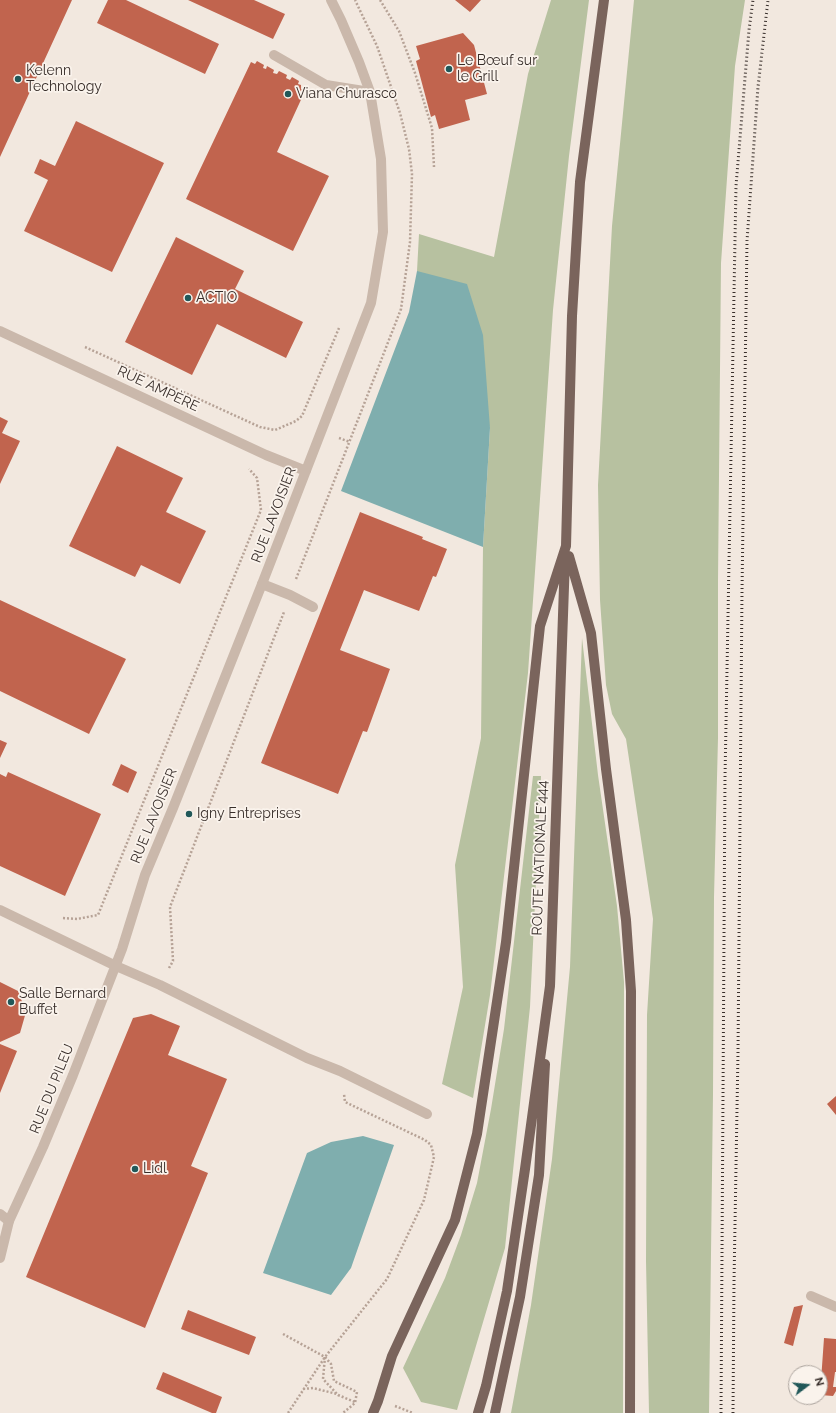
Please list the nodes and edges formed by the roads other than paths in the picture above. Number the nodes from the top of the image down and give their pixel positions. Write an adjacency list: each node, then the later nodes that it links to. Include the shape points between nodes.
1 (331, 0): 4 (street, RUE LAVOISIER)
2 (604, 0): 7 (main road, ROUTE NATIONALE°444, via 580,182 572,316)
3 (274, 55): 4 (street, via 326,85)
4 (370, 92): 6 (street, RUE LAVOISIER, via 381,159 383,232 371,303)
5 (0, 331): 6 (street, RUE AMPÈRE)
6 (306, 471): 8 (street, RUE LAVOISIER)
7 (566, 546): 12 (main road, ROUTE NATIONALE°444); 20 (main road, via 540,626 506,942 477,1134 455,1220 392,1356); 23 (main road, via 591,633 626,920 631,991)
8 (262, 584): 9 (street); 11 (street, RUE LAVOISIER, via 145,875)
9 (313, 607)
10 (0, 910): 11 (street)
11 (116, 966): 13 (street); 15 (street, RUE DU PILEU, via 43,1147)
12 (550, 986): 21 (main road, ROUTE NATIONALE°444, via 506,1291); 22 (main road, via 539,1175 520,1297)
13 (427, 1114)
14 (0, 1214): 15 (street)
15 (9, 1221): 16 (street, RUE DU PILEU); 17 (street, RUE DU PILEU)
16 (0, 1231)
17 (0, 1258)
18 (811, 1296): 19 (street)
19 (836, 1307)
20 (373, 1413)
21 (478, 1413)
22 (495, 1413)
23 (630, 1413)

